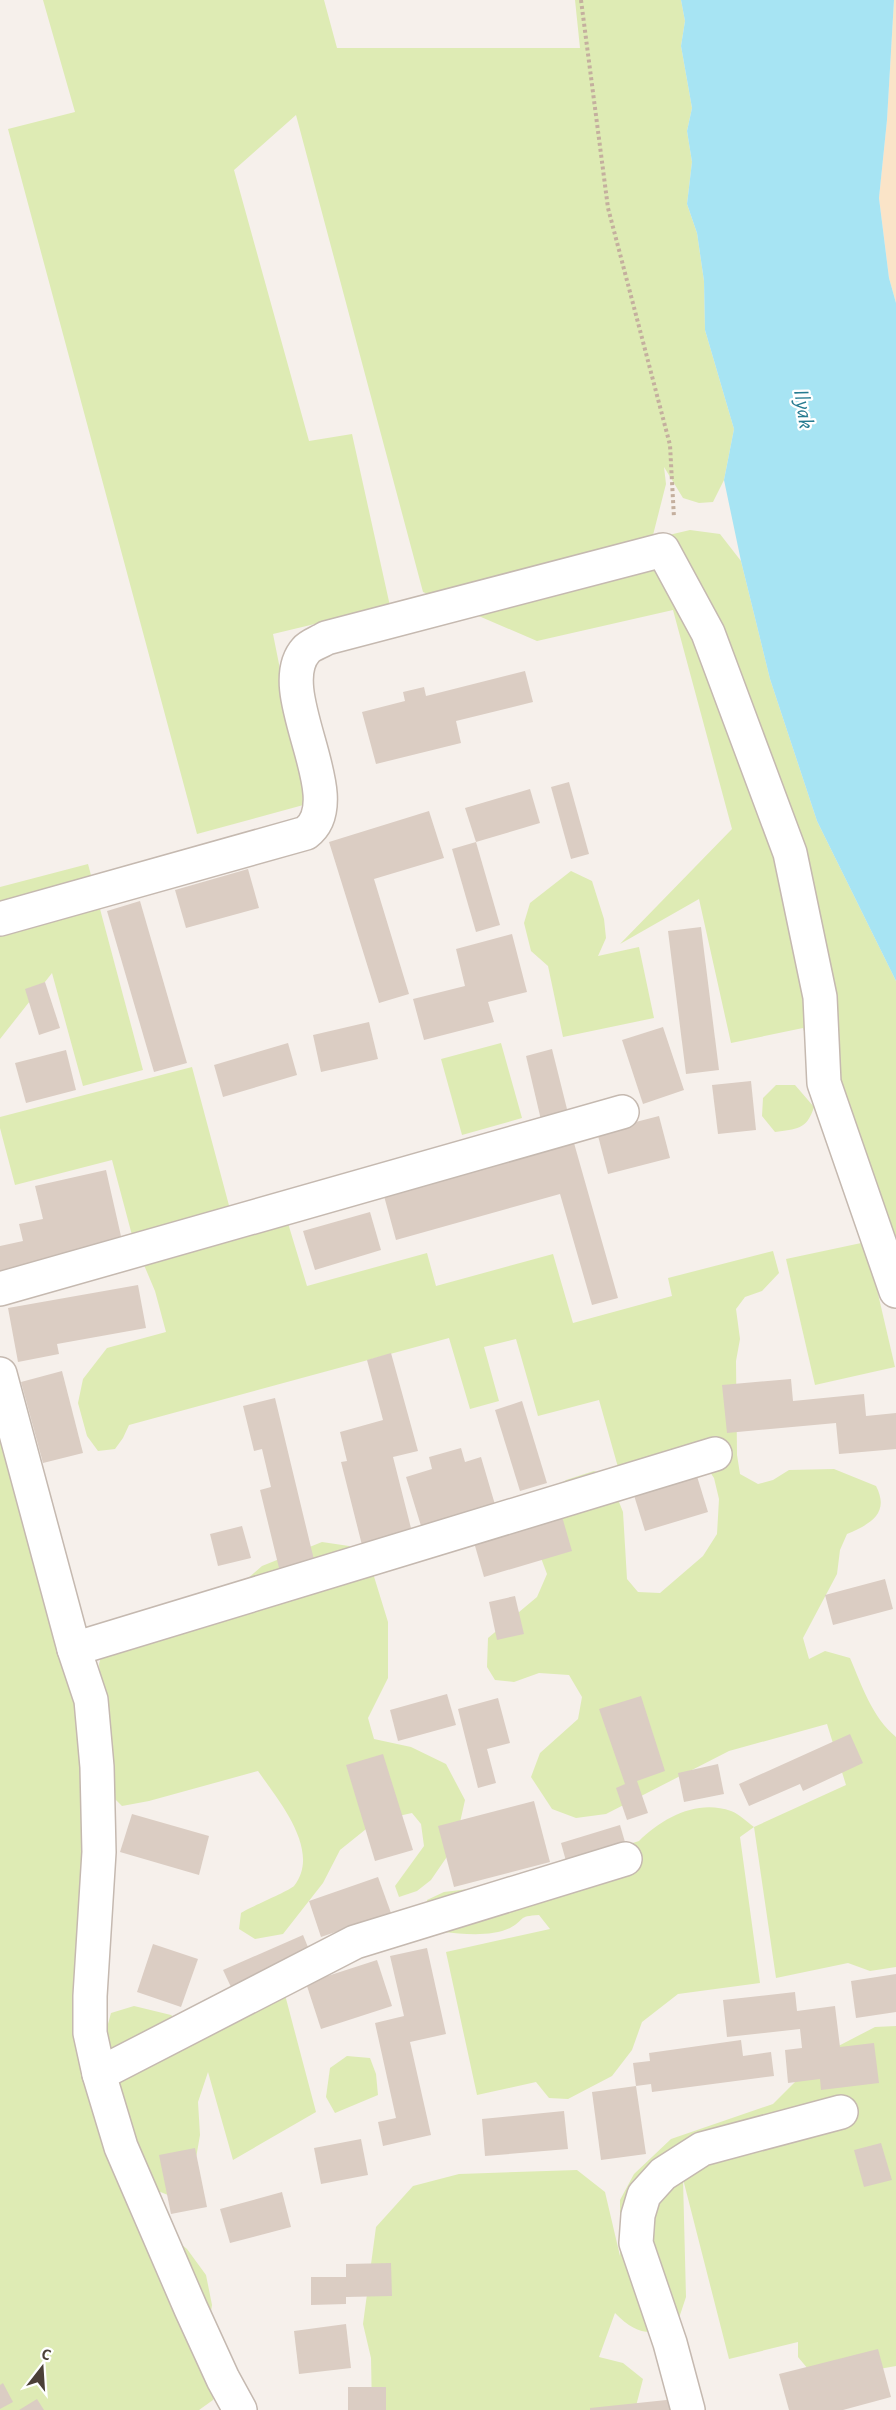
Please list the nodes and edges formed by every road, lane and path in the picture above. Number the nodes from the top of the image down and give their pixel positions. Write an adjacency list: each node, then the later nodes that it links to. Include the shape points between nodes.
1 (581, 0): 2 (path, via 608,208 670,445 675,514)
2 (663, 550): 3 (street, via 326,638 306,650 298,665 296,687 321,793 315,826 306,833); 6 (street, via 708,633 790,853 820,997 824,1083)
3 (0, 919)
4 (622, 1112): 5 (street)
5 (0, 1289)
6 (896, 1291)
7 (0, 1374): 9 (street)
8 (716, 1454): 9 (street)
9 (74, 1649): 11 (street, via 91,1700 97,1767 99,1852 90,2033)
10 (625, 1859): 11 (street, via 356,1942)
11 (99, 2074): 13 (street, via 122,2147 191,2309)
12 (841, 2112): 14 (street, via 702,2149 663,2174 644,2195 636,2242)
13 (240, 2410)
14 (688, 2410)

